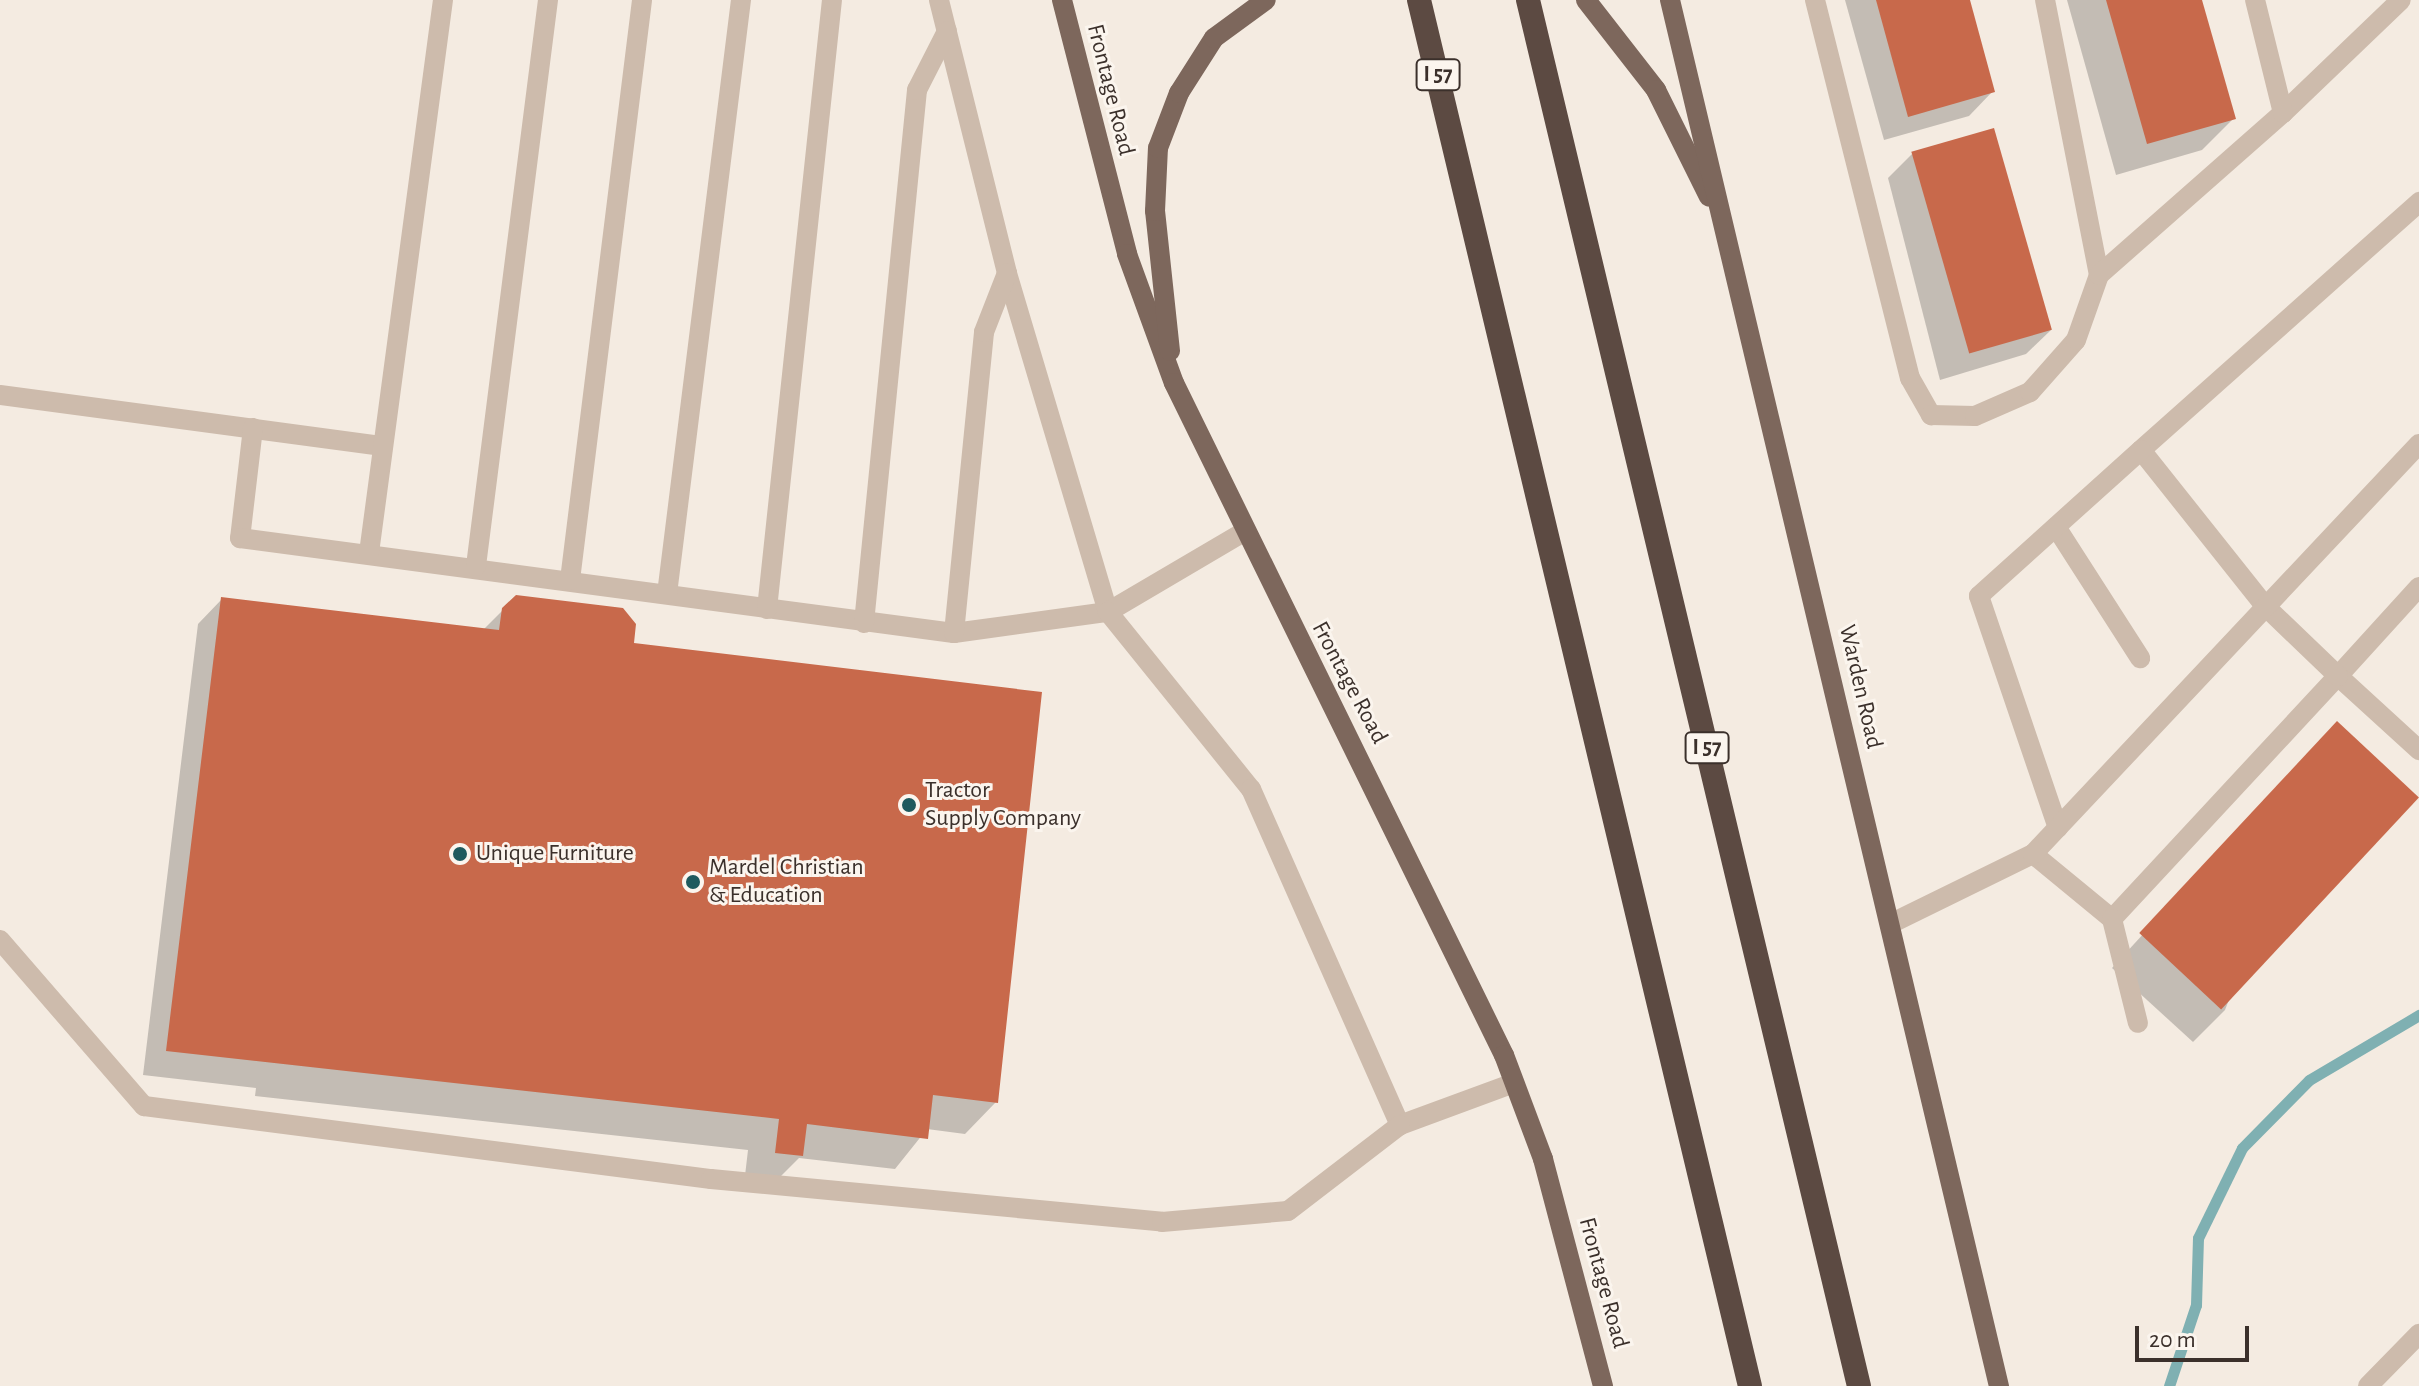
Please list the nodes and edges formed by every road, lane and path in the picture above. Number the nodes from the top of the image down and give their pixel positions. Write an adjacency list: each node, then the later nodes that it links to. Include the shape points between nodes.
1 (443, 0): 26 (lane)
2 (548, 0): 32 (lane)
3 (642, 0): 33 (lane)
4 (741, 0): 35 (lane)
5 (832, 0): 37 (lane)
6 (939, 0): 17 (lane)
7 (1062, 0): 23 (main road, Frontage Road, via 1123,241)
8 (1266, 0): 23 (main road, via 1214,38 1179,93 1158,148 1155,211)
9 (1419, 0): 54 (highway, I 57)
10 (1528, 0): 55 (highway, I 57)
11 (1586, 0): 20 (main road, via 1656,90)
12 (1670, 0): 20 (main road, Warden Road)
13 (1815, 0): 22 (lane, via 1910,378 1931,415 1975,416 2030,392 2076,340)
14 (2045, 0): 22 (lane)
15 (2255, 0): 18 (lane)
16 (2401, 0): 18 (lane)
17 (947, 31): 21 (lane); 39 (lane, via 917,90)
18 (2283, 113): 22 (lane)
19 (2419, 202): 27 (lane)
20 (1725, 229): 47 (main road, Warden Road)
21 (1007, 273): 38 (lane); 40 (lane, via 984,332)
22 (2099, 275)
23 (1174, 383): 30 (main road, Frontage Road)
24 (0, 395): 25 (lane)
25 (253, 428): 26 (lane); 31 (lane, via 240,538)
26 (383, 446): 31 (lane)
27 (2141, 450): 29 (lane); 36 (lane)
28 (2417, 452): 36 (lane)
29 (2056, 527): 41 (lane); 44 (lane, via 1979,596)
30 (1242, 533): 38 (lane); 50 (main road, Frontage Road, via 1459,952)
31 (369, 553): 32 (lane)
32 (476, 566): 33 (lane)
33 (570, 580): 35 (lane)
34 (2419, 587): 42 (lane)
35 (667, 594): 37 (lane)
36 (2265, 606): 42 (lane); 44 (lane)
37 (767, 609): 39 (lane)
38 (1108, 612): 40 (lane); 51 (lane, via 1251,789)
39 (864, 623): 40 (lane)
40 (954, 633)
41 (2140, 658)
42 (2338, 676): 43 (lane); 46 (lane)
43 (2419, 750)
44 (2058, 828): 45 (lane)
45 (2033, 854): 46 (lane); 47 (lane)
46 (2112, 919): 49 (lane)
47 (1890, 924): 56 (main road, Warden Road)
48 (0, 940): 51 (lane, via 144,1106 711,1179 1162,1222 1288,1211)
49 (2138, 1023)
50 (1514, 1083): 51 (lane); 53 (main road, Frontage Road, via 1543,1159)
51 (1400, 1125)
52 (2419, 1334): 57 (lane)
53 (1603, 1386)
54 (1750, 1386)
55 (1859, 1386)
56 (1999, 1386)
57 (2368, 1386)

